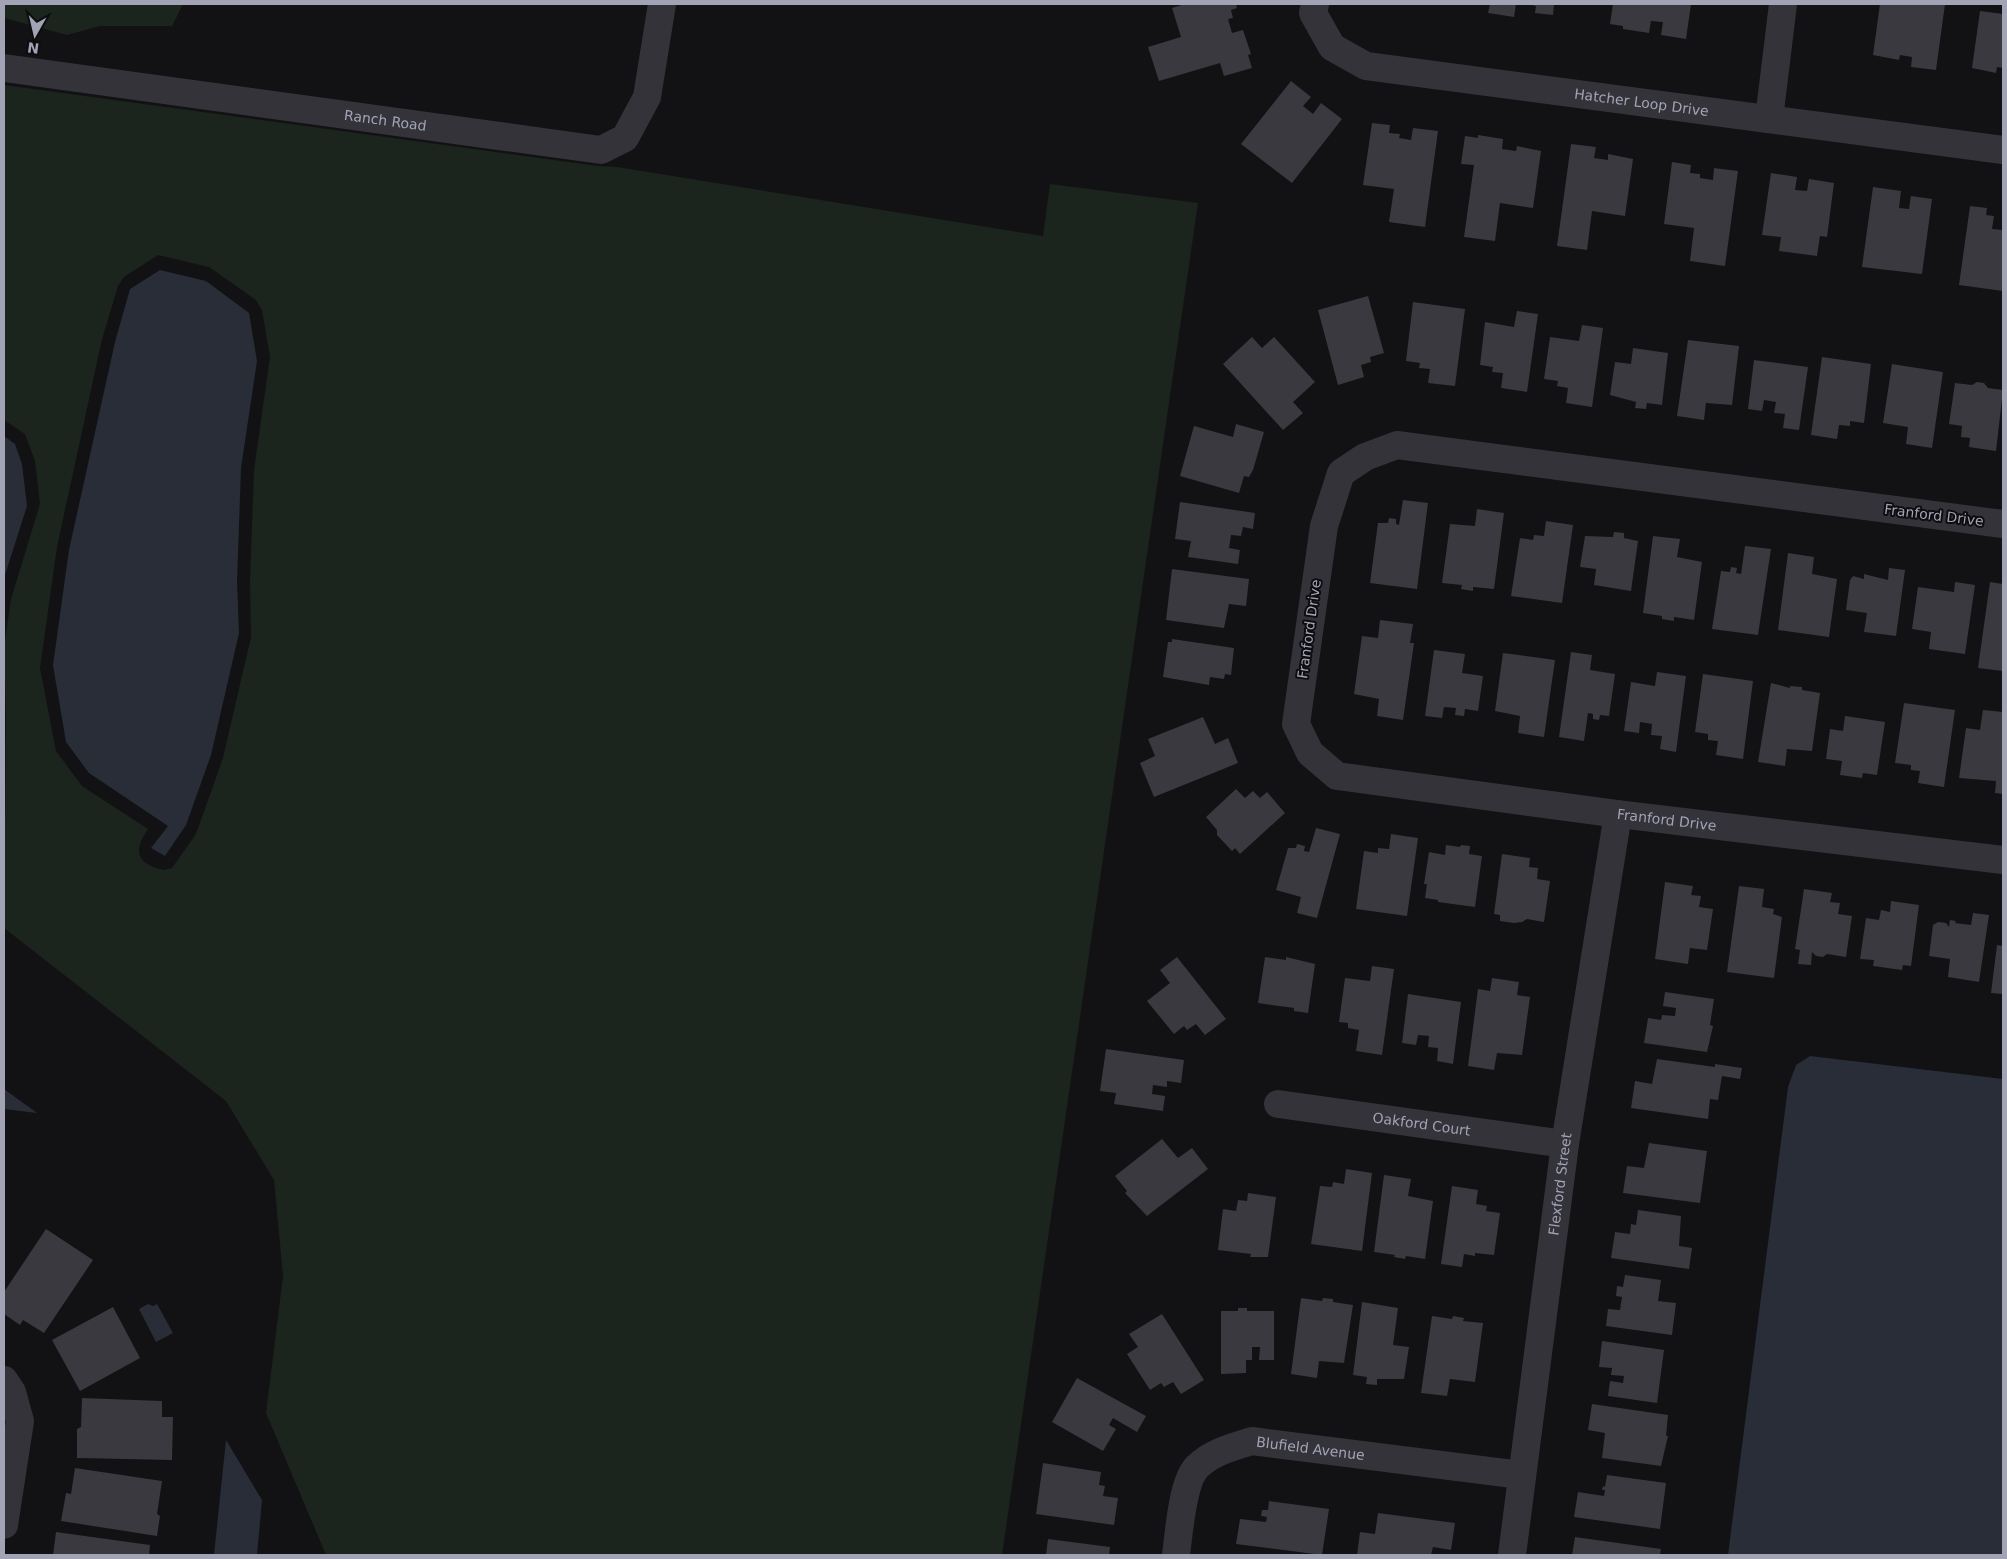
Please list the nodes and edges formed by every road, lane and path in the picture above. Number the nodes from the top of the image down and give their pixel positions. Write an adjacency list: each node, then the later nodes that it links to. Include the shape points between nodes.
1 (662, 4): 4 (street, Ranch Road, via 647,97 626,138 601,150)
2 (1315, 4): 5 (street, Hatcher Loop Drive, via 1313,13 1332,47 1366,66)
3 (1783, 4): 5 (street)
4 (4, 68)
5 (1769, 119): 6 (street, Hatcher Loop Drive)
6 (2003, 150)
7 (2003, 524): 8 (street, Franford Drive, via 1397,445 1366,457 1341,473 1324,526 1296,724 1310,753 1337,776)
8 (1618, 814): 9 (street, Franford Drive); 11 (street, Flexford Street)
9 (2003, 860)
10 (1278, 1104): 11 (street, Oakford Court)
11 (1566, 1144): 13 (street, Flexford Street)
12 (4, 1380): 14 (street, via 12,1392 20,1421)
13 (1521, 1475): 15 (street, Blufield Avenue, via 1252,1441 1220,1451 1196,1467 1182,1502); 16 (street, Flexford Street)
14 (4, 1525)
15 (1176, 1555)
16 (1512, 1555)

